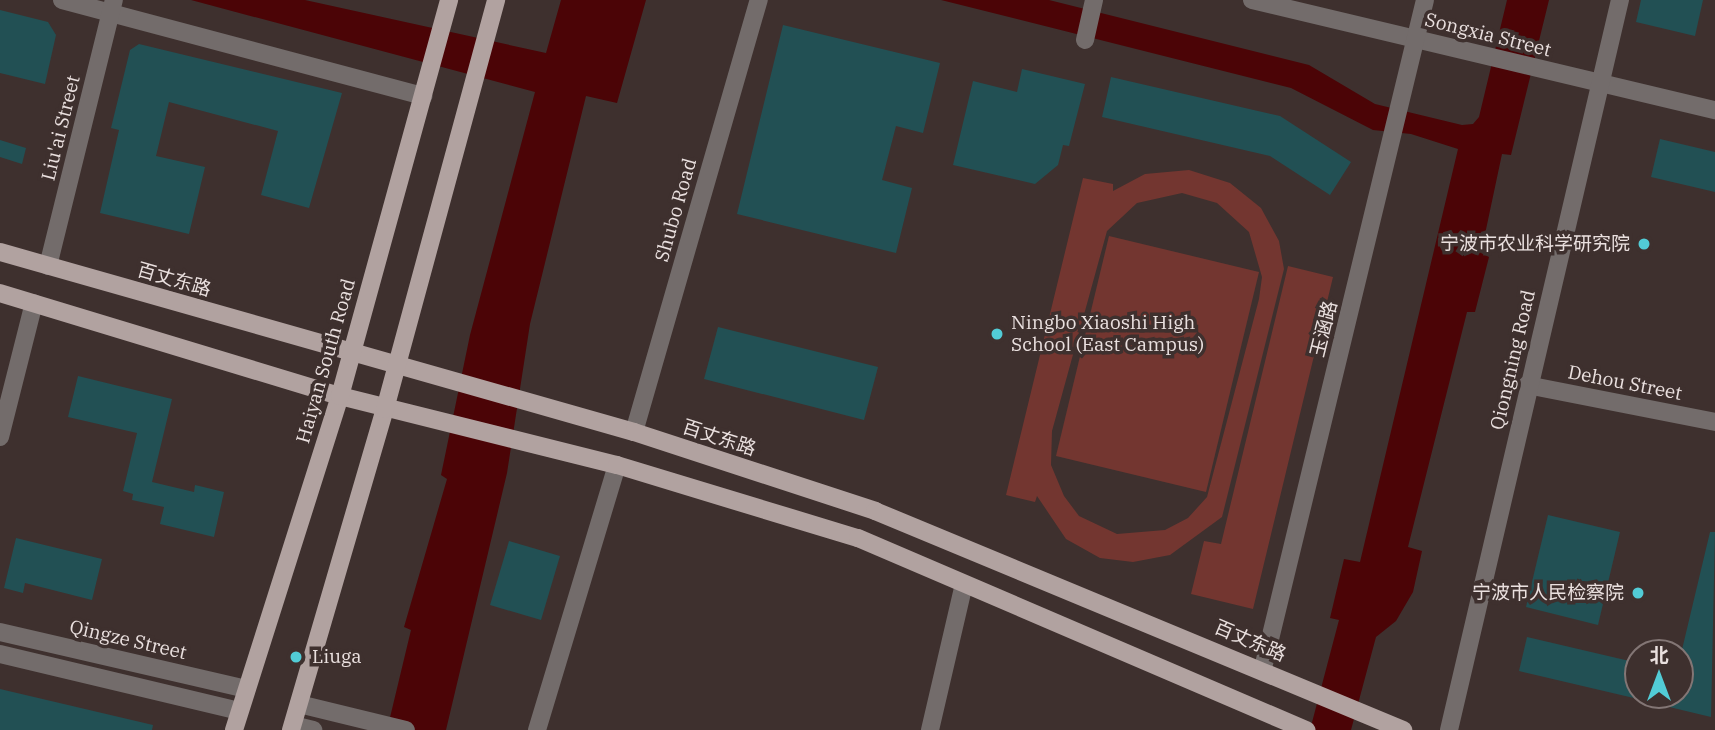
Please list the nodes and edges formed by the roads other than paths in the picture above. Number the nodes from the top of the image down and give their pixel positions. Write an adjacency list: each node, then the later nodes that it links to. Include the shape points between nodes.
1 (62, 0): 9 (street)
2 (449, 0): 13 (main road, Haiyan South Road)
3 (496, 0): 20 (main road)
4 (759, 0): 25 (street, Shubo Road)
5 (1094, 0): 11 (street)
6 (1252, 0): 10 (street, Songxia Street)
7 (1425, 0): 10 (street, 玉涵路)
8 (1620, 0): 12 (street, Qiongning Road)
9 (112, 6): 13 (street); 16 (street, Liu'ai Street)
10 (1416, 39): 12 (street, Songxia Street); 31 (street, 玉涵路)
11 (1084, 40)
12 (1600, 85): 14 (street, Songxia Street); 21 (street, Qiongning Road)
13 (422, 96): 19 (main road, Haiyan South Road)
14 (1715, 110)
15 (0, 252): 16 (main road, 百丈东路)
16 (48, 266): 19 (main road, 百丈东路)
17 (0, 293): 18 (main road)
18 (34, 303): 22 (main road); 26 (street)
19 (351, 353): 20 (main road, 百丈东路); 22 (main road, Haiyan South Road)
20 (397, 368): 23 (main road); 25 (main road, 百丈东路)
21 (1527, 384): 24 (street, Dehou Street); 43 (street, Qiongning Road)
22 (340, 396): 23 (main road); 32 (main road, Haiyan South Road)
23 (386, 409): 27 (main road); 33 (main road)
24 (1715, 422)
25 (634, 432): 31 (main road, 百丈东路, via 875,511)
26 (0, 437)
27 (617, 465): 28 (main road, via 858,538); 39 (street)
28 (964, 584): 40 (street); 41 (main road)
29 (0, 632): 32 (street, Qingze Street)
30 (0, 654): 34 (street)
31 (1263, 668): 42 (main road, 百丈东路)
32 (246, 689): 34 (main road, Haiyan South Road)
33 (299, 704): 35 (main road); 38 (street)
34 (239, 711): 36 (main road, Haiyan South Road)
35 (292, 728): 37 (street)
36 (234, 730)
37 (313, 730)
38 (406, 730)
39 (537, 730)
40 (930, 730)
41 (1307, 730)
42 (1402, 730)
43 (1449, 730)

